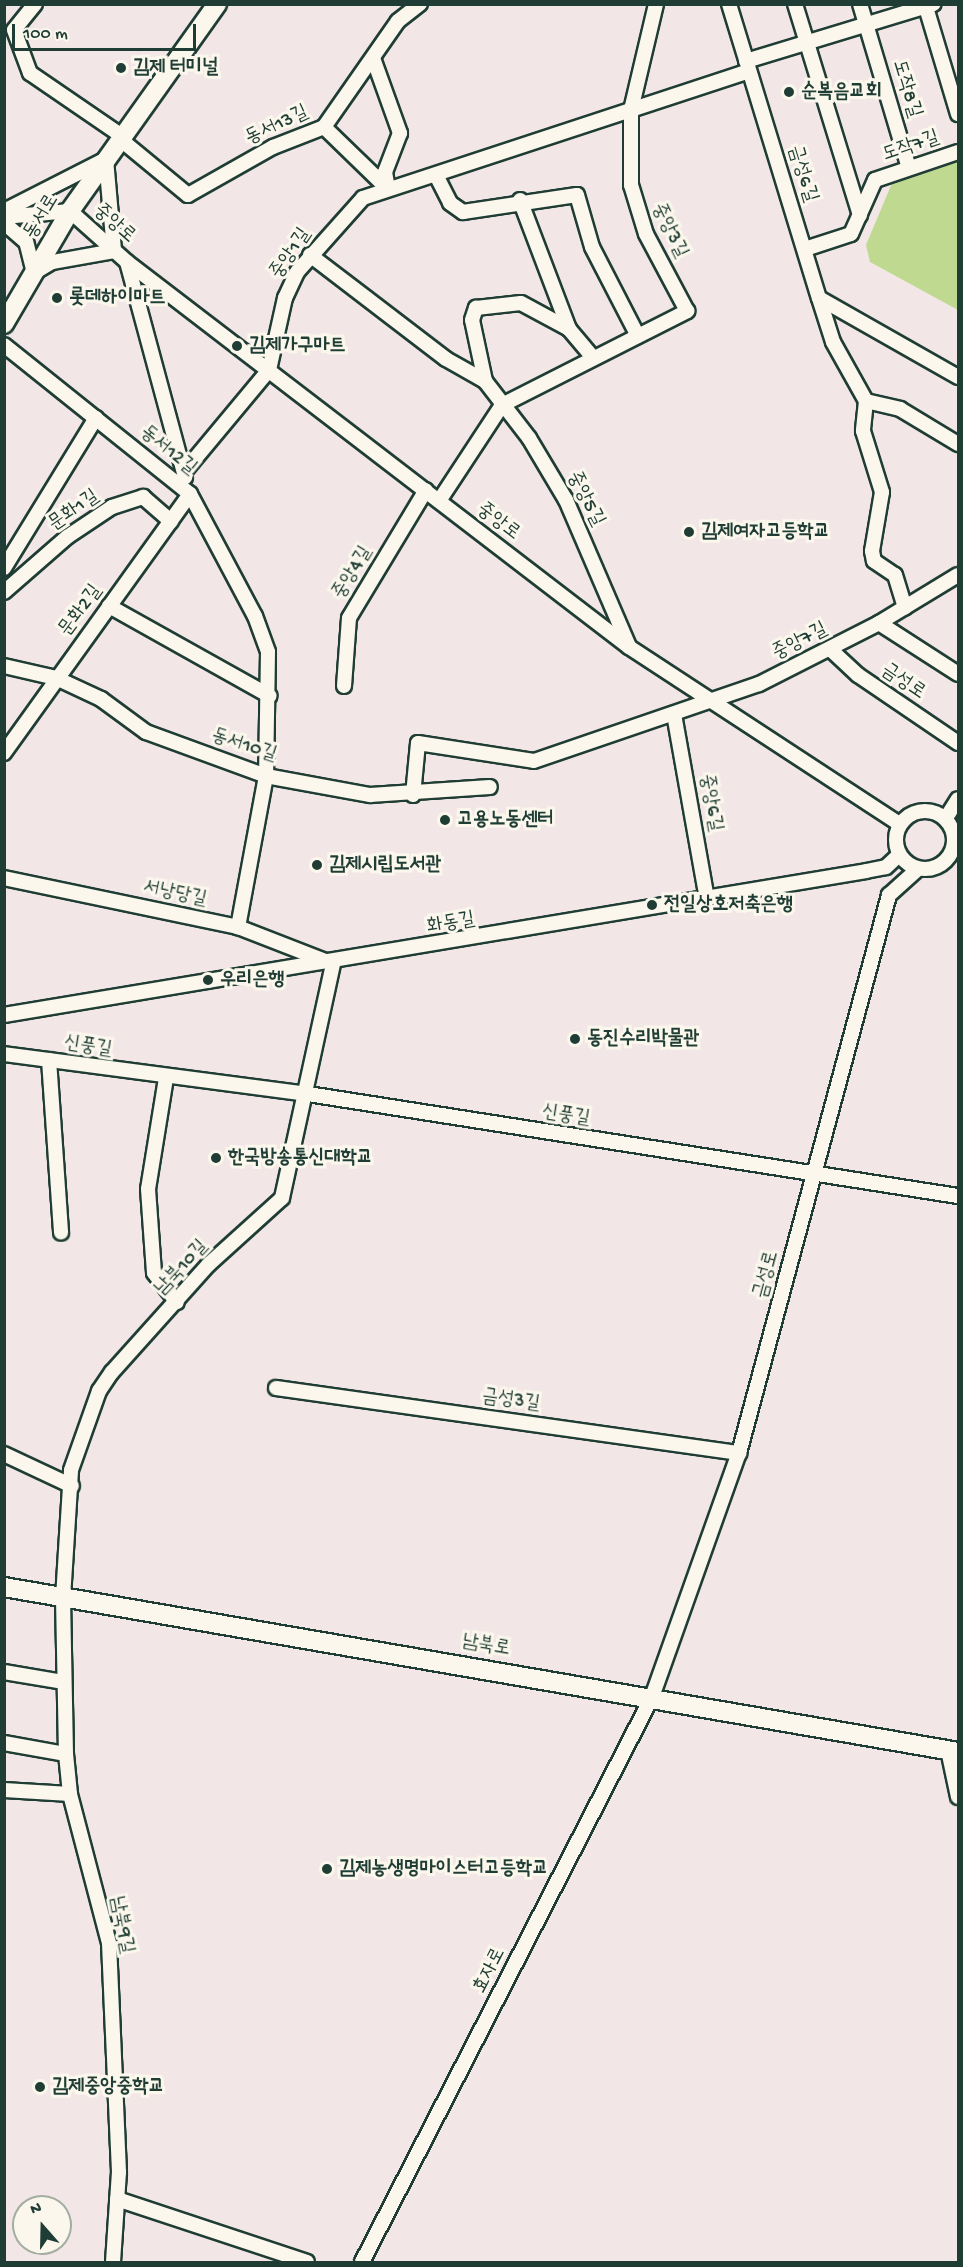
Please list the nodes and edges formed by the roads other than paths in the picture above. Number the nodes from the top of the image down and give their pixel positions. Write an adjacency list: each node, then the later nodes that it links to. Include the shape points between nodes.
1 (35, 4): 16 (street, via 14,30 30,73)
2 (217, 4): 16 (main road, 동서로)
3 (420, 4): 11 (street, 동서13길, via 398,21)
4 (656, 4): 13 (street)
5 (729, 4): 12 (street, 금성6길)
6 (795, 4): 10 (street)
7 (860, 4): 9 (street, 도작8길)
8 (928, 5): 9 (street); 14 (street)
9 (865, 22): 10 (street); 19 (street, 도작8길)
10 (806, 42): 12 (street); 25 (street)
11 (373, 58): 15 (street, 동서13길); 21 (street, via 400,133 385,172)
12 (748, 66): 13 (street, 중앙1길); 28 (street, 금성6길)
13 (631, 110): 20 (street, 중앙1길); 36 (street, 중앙3길, via 627,146 635,207 687,311)
14 (958, 114)
15 (324, 127): 16 (street, 동서13길, via 273,147 188,195); 21 (street)
16 (121, 138): 18 (main road, 동서로)
17 (958, 152): 19 (street, 도작7길)
18 (106, 159): 23 (street); 24 (main road, 동서로); 29 (street)
19 (909, 168): 25 (street, 도작7길, via 875,180)
20 (436, 175): 21 (street, 중앙1길); 22 (street, via 450,203 464,212)
21 (388, 189): 30 (street, 중앙1길, via 363,198)
22 (520, 200): 35 (street); 36 (street, via 577,195 592,247)
23 (4, 211)
24 (70, 211): 26 (street, 중앙로); 29 (street, 중앙로); 32 (main road, 동서로)
25 (860, 215): 28 (street, 도작7길, via 851,234)
26 (4, 218)
27 (4, 223): 32 (street, via 26,242)
28 (805, 249): 33 (street, 금성6길)
29 (114, 251): 31 (street, 중앙로); 32 (street, via 52,262)
30 (310, 255): 39 (street, 중앙1길, via 285,298); 41 (street, 중앙5길, via 446,359)
31 (128, 262): 39 (street, 중앙로); 46 (street, 중앙로)
32 (34, 273): 34 (main road, 동서로)
33 (819, 298): 40 (street); 42 (street, 금성6길, via 833,342)
34 (4, 324)
35 (569, 329): 38 (street); 41 (street, 중앙5길, via 521,303 476,308 472,320)
36 (638, 336): 38 (street, 중앙3길)
37 (4, 345): 44 (street, 동서12길)
38 (594, 358): 43 (street, 중앙3길)
39 (268, 370): 46 (street); 47 (street, 중앙로)
40 (958, 376)
41 (485, 381): 43 (street, 중앙5길)
42 (866, 401): 45 (street, via 900,409); 55 (street, via 862,431 882,492 872,551 874,561 895,575)
43 (502, 405): 49 (street, 중앙3길); 57 (street, 중앙5길, via 566,500)
44 (96, 418): 48 (street, 동서12길); 51 (street, 문화1길)
45 (958, 444)
46 (184, 472): 48 (street, 중앙로)
47 (426, 490): 49 (street, 중앙로); 62 (street, 중앙4길, via 349,618)
48 (190, 494): 50 (street, 문화2길); 63 (street, 동서12길, via 255,616 268,652)
49 (439, 501): 57 (street, 중앙로)
50 (171, 521): 53 (street, 문화1길, via 143,497 112,507 67,537); 54 (street, 문화2길)
51 (4, 567)
52 (958, 575): 55 (street, 중앙7길)
53 (4, 592)
54 (109, 606): 61 (street, 문화2길); 63 (street)
55 (905, 608): 56 (street, 중앙7길)
56 (879, 623): 58 (street, 중앙7길); 60 (street, 금성로)
57 (629, 647): 64 (street, 중앙로)
58 (830, 650): 64 (street, 중앙7길, via 759,684); 66 (street, 금성로, via 858,675)
59 (4, 666): 61 (street, 동서10길)
60 (958, 675)
61 (56, 678): 67 (street, 문화2길); 68 (street, 동서10길, via 101,699 146,732)
62 (344, 686)
63 (270, 696): 68 (street, 동서12길)
64 (707, 700): 65 (street); 73 (street, 중앙로)
65 (674, 714): 70 (street, via 534,761 418,743); 78 (street, 중앙6길)
66 (958, 742)
67 (4, 753)
68 (266, 776): 70 (street, 동서10길, via 370,795); 79 (street, 동서12길)
69 (490, 787): 70 (street, 동서10길)
70 (413, 795)
71 (958, 799): 72 (street)
72 (946, 819): 73 (street, via 931,810 914,812); 74 (street)
73 (900, 824): 75 (street, via 895,838)
74 (957, 845): 76 (street, via 939,866)
75 (899, 855): 76 (street); 78 (street, 화동길, via 886,867)
76 (918, 869): 86 (street, 금성로, via 889,895)
77 (4, 878): 79 (street, 서낭당길)
78 (707, 899): 80 (street, 화동길)
79 (238, 927): 80 (street, 서낭당길)
80 (333, 964): 81 (street, 화동길); 85 (street, 남북10길)
81 (4, 1015)
82 (4, 1054): 83 (street, 신풍길)
83 (49, 1060): 84 (street, 신풍길); 88 (street)
84 (166, 1078): 85 (street, 신풍길); 89 (street, via 148,1189 154,1273)
85 (308, 1094): 86 (street, 신풍길); 89 (street, 남북10길, via 282,1198 209,1264)
86 (813, 1176): 87 (street, 신풍길); 91 (street, 금성로)
87 (958, 1196)
88 (61, 1233)
89 (177, 1302): 93 (street, 남북10길, via 99,1391 71,1470)
90 (276, 1388): 91 (street, 금성3길)
91 (739, 1453): 98 (street, 금성로)
92 (4, 1454): 93 (street)
93 (72, 1486): 95 (street, 남북10길)
94 (4, 1587): 95 (main road, 남북로)
95 (63, 1598): 97 (street, 남북9길); 98 (main road, 남북로)
96 (4, 1672): 97 (street)
97 (64, 1682): 101 (street, 남북9길)
98 (652, 1697): 100 (main road, 남북로); 108 (street, 효자로)
99 (4, 1743): 101 (street)
100 (953, 1751): 104 (street)
101 (66, 1754): 103 (street, 남북9길)
102 (4, 1790): 103 (street)
103 (70, 1794): 105 (street, 남북9길, via 109,1943)
104 (958, 1797)
105 (117, 2199): 106 (street, 남북9길); 107 (street)
106 (113, 2262)
107 (307, 2262)
108 (362, 2262)

